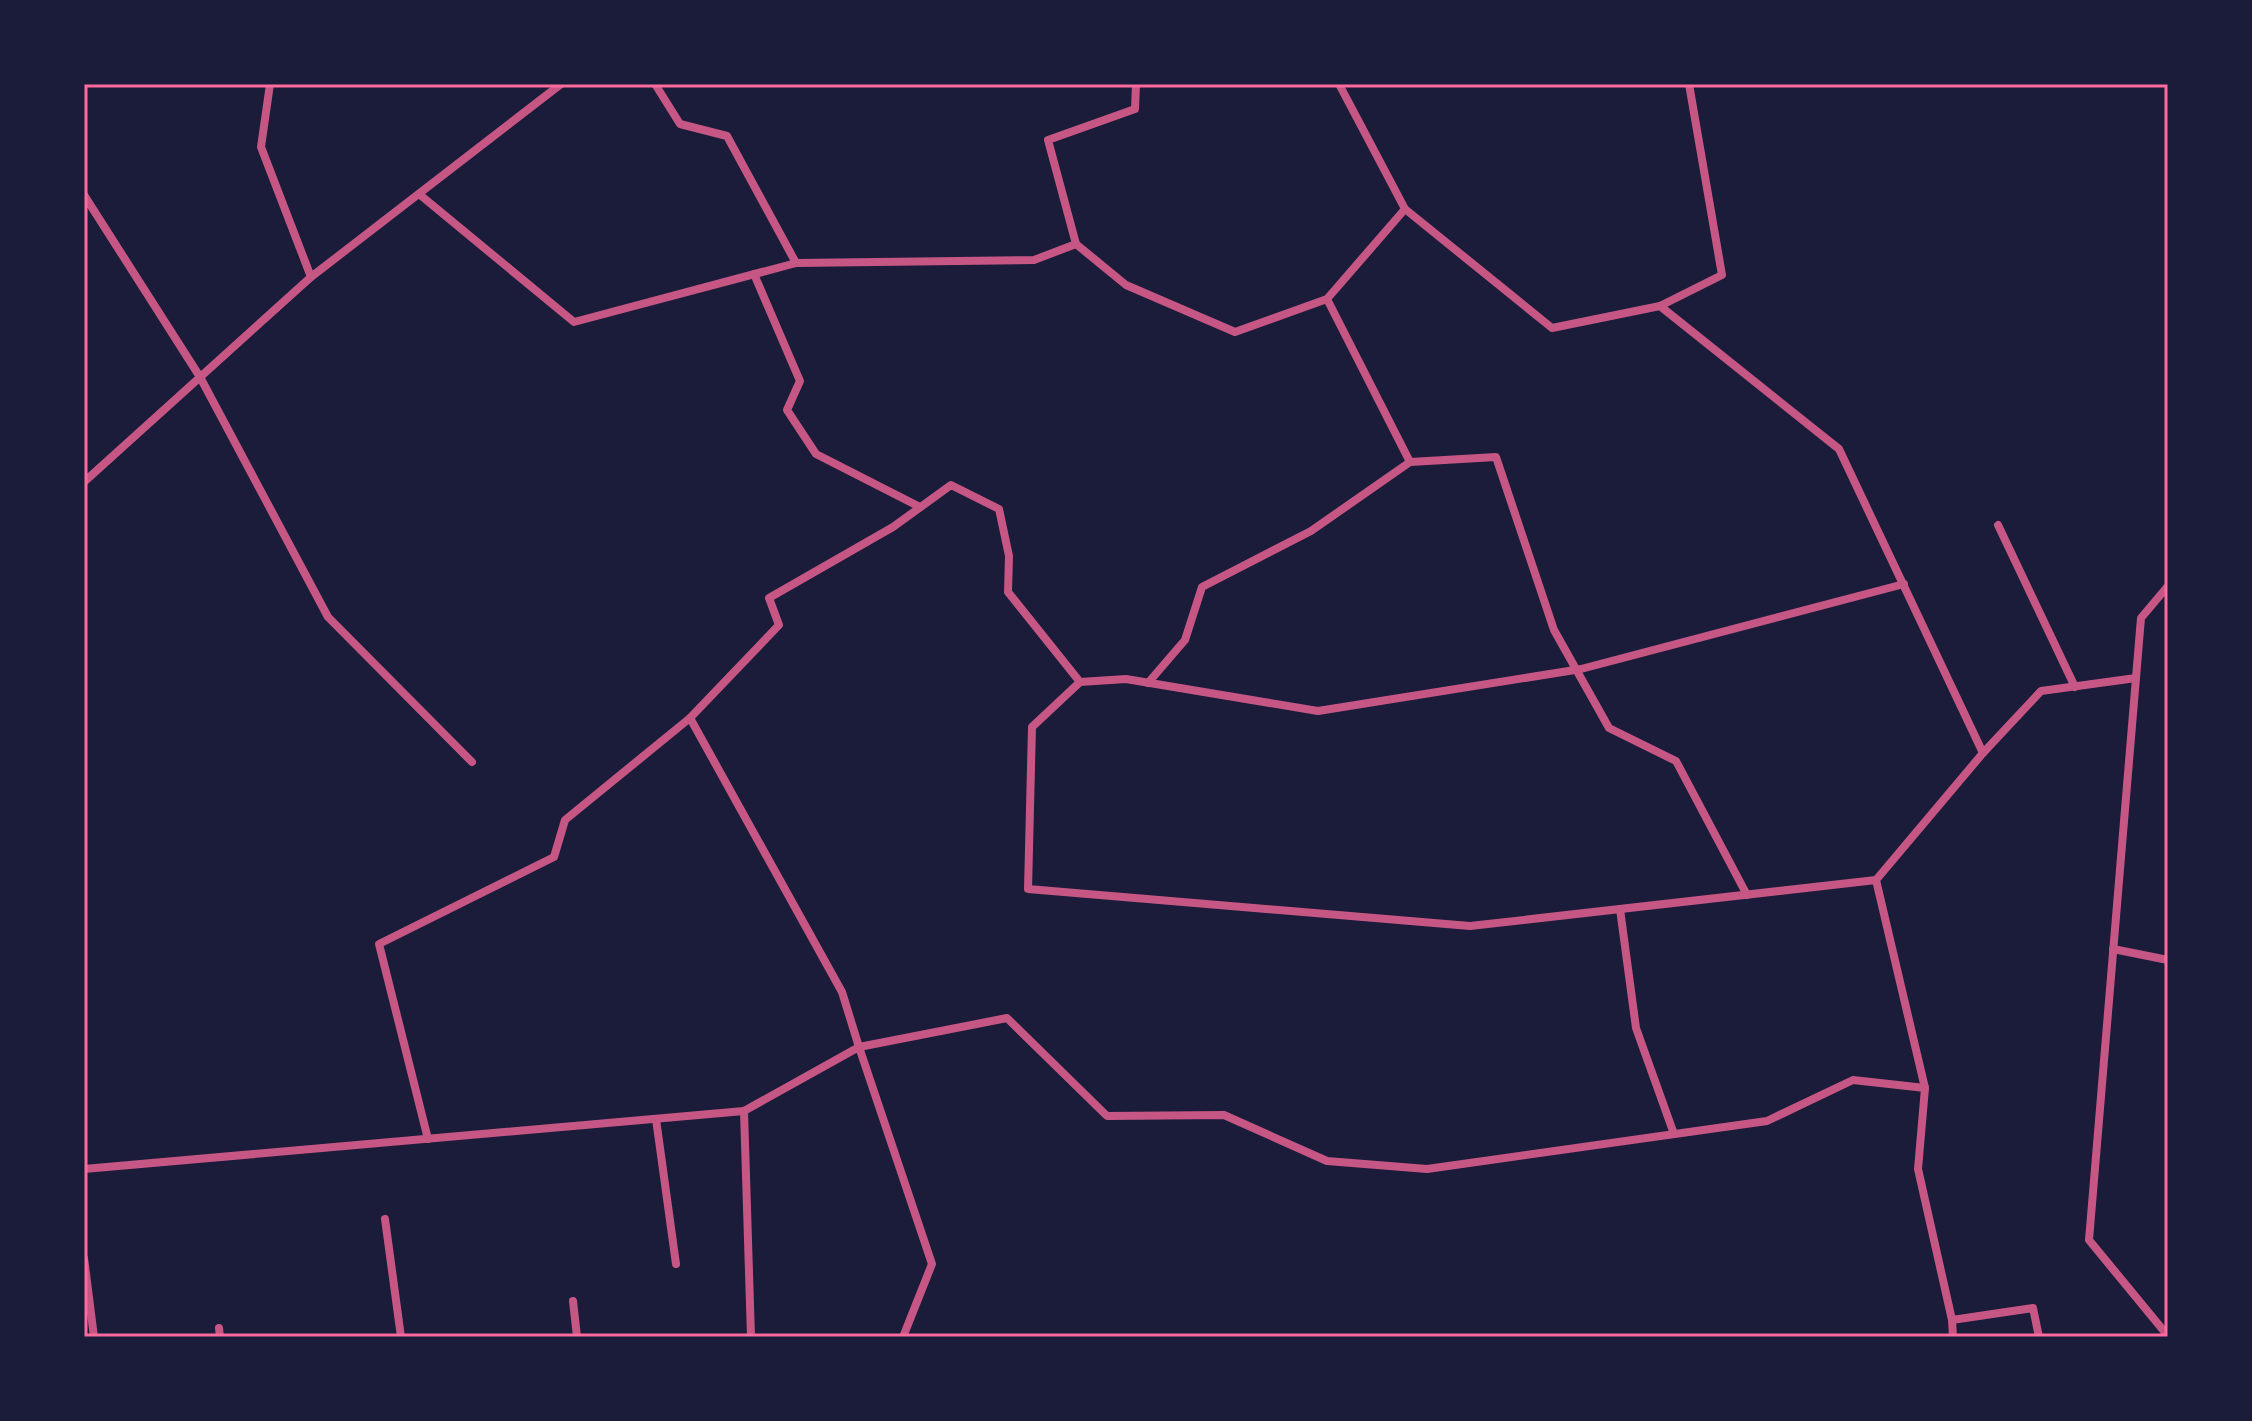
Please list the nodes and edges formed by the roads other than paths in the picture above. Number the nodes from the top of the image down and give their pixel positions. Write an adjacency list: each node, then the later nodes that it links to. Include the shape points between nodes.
1 (270, 84): 13 (street, via 261,147)
2 (561, 84): 7 (street)
3 (655, 84): 11 (street, via 680,124 727,136)
4 (1136, 84): 10 (street, via 1135,109 1048,140)
5 (1339, 84): 9 (street)
6 (1689, 84): 15 (street, via 1722,275)
7 (419, 194): 12 (street, via 574,322); 13 (street)
8 (84, 195): 16 (street)
9 (1405, 209): 14 (street); 15 (street, via 1552,328)
10 (1076, 244): 11 (street, via 1034,260); 14 (street, via 1126,285 1235,332)
11 (796, 263): 12 (street)
12 (754, 274): 19 (street, via 800,381 787,410 816,454)
13 (311, 277): 16 (street)
14 (1327, 299): 17 (street)
15 (1660, 306): 21 (street, via 1839,449)
16 (200, 377): 18 (street); 30 (street, via 328,617)
17 (1410, 462): 23 (street, via 1496,457 1554,630); 26 (street, via 1311,531 1202,587 1185,640)
18 (84, 482)
19 (920, 507): 25 (street, via 951,485 999,509 1009,556 1008,592); 28 (street, via 769,598 779,625)
20 (1998, 525): 27 (street)
21 (1904, 584): 23 (street); 29 (street)
22 (2168, 586): 24 (street, via 2141,618)
23 (1576, 669): 26 (street, via 1318,711); 32 (street, via 1609,728 1676,761)
24 (2136, 678): 27 (street); 34 (street)
25 (1080, 682): 26 (street); 33 (street, via 1032,727 1028,889 1470,926)
26 (1148, 683)
27 (2075, 687): 29 (street, via 2041,691)
28 (690, 718): 36 (street, via 842,992); 41 (street, via 565,820 554,857 379,944)
29 (1983, 753): 31 (street)
30 (472, 762)
31 (1876, 880): 32 (street); 37 (street)
32 (1747, 895): 33 (street)
33 (1620, 909): 40 (street, via 1636,1028)
34 (2113, 949): 35 (street); 48 (street, via 2089,1240)
35 (2168, 960)
36 (859, 1047): 38 (street); 40 (street, via 1007,1018 1107,1116 1224,1115 1327,1161 1427,1169); 53 (street, via 932,1264)
37 (1925, 1088): 40 (street, via 1853,1080 1767,1121); 47 (street, via 1918,1169)
38 (744, 1111): 39 (street); 52 (street)
39 (656, 1119): 41 (street); 45 (street)
40 (1674, 1134)
41 (428, 1139): 42 (street)
42 (84, 1169)
43 (385, 1219): 50 (street)
44 (84, 1258): 49 (street)
45 (676, 1264)
46 (573, 1301): 51 (street)
47 (1952, 1320): 54 (street); 55 (street, via 2033,1308)
48 (2168, 1336)
49 (94, 1337)
50 (401, 1337)
51 (577, 1337)
52 (751, 1337)
53 (903, 1337)
54 (1953, 1337)
55 (2039, 1337)

